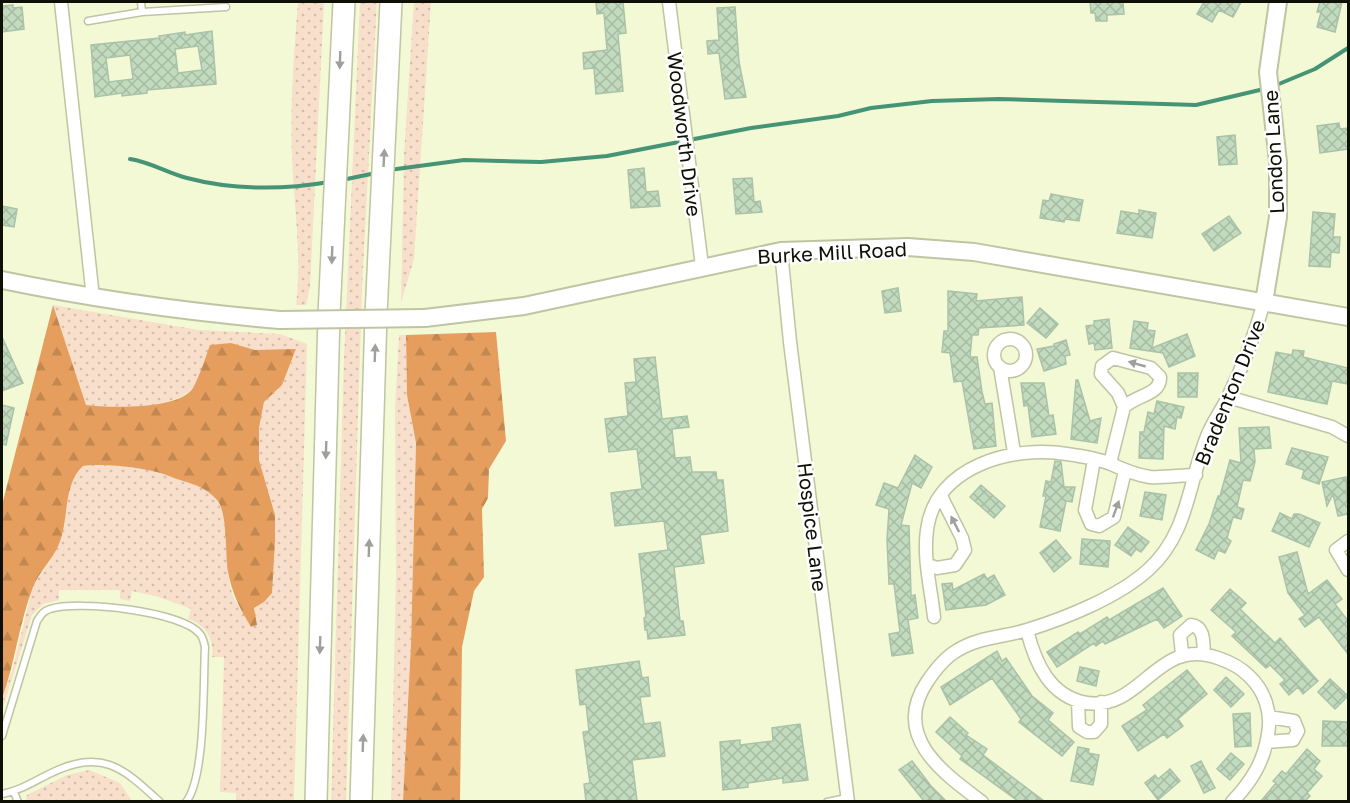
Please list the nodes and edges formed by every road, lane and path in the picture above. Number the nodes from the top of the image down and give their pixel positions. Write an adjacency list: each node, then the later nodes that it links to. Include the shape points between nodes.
1 (61, 2): 13 (street)
2 (141, 2): 8 (lane)
3 (344, 2): 36 (highway, one-way to 36, via 329,315)
4 (391, 2): 47 (highway, one-way to 4)
5 (669, 2): 11 (street, Woodworth Drive)
6 (1278, 2): 14 (street, London Lane, via 1268,72 1278,162 1278,218)
7 (226, 7): 8 (lane)
8 (142, 12): 9 (lane)
9 (88, 21)
10 (781, 251): 11 (street, Burke Mill Road); 14 (street, Burke Mill Road, via 942,248); 41 (street, Hospice Lane)
11 (702, 266): 13 (street, Burke Mill Road, bridge, via 524,306 425,318 280,320 191,313)
12 (2, 280): 13 (street, Burke Mill Road)
13 (93, 298)
14 (1264, 302): 15 (street, Burke Mill Road); 17 (street, Bradenton Drive, via 1251,346)
15 (1348, 317)
16 (1000, 367): 20 (street)
17 (1228, 397): 19 (street, via 1332,427); 24 (street, Bradenton Drive, via 1206,438)
18 (1124, 407): 18 (street, one-way to 18, via 1137,396 1156,390 1160,377 1151,368 1113,358 1102,366 1101,374 1118,393); 22 (street)
19 (1348, 436)
20 (1014, 452): 21 (street, via 1041,451); 25 (street, via 972,468)
21 (1094, 460): 22 (street); 23 (street, one-way to 23, via 1085,510 1091,524 1099,526 1114,517)
22 (1110, 464): 23 (street)
23 (1125, 471): 24 (street, via 1151,477)
24 (1196, 475): 30 (street, Bradenton Drive, via 1183,519 1164,552 1148,570 1115,593)
25 (941, 496): 27 (street, via 927,530); 27 (street, one-way to 25, via 955,565 964,550)
26 (1348, 541): 28 (street, via 1336,550)
27 (929, 566): 29 (street)
28 (1348, 570)
29 (934, 617)
30 (1027, 630): 33 (street, via 1032,652 1046,678); 49 (street, Bradenton Drive, via 958,649 932,675 917,701 916,731 926,753 950,778)
31 (1182, 654): 32 (street); 32 (street, via 1180,634 1191,625 1202,632); 34 (street, via 1123,696)
32 (1204, 654): 35 (street, via 1230,662 1248,674 1263,695)
33 (1078, 701): 34 (street); 34 (street, via 1078,727 1087,732 1094,732 1101,724)
34 (1101, 702)
35 (1269, 717): 38 (street); 38 (street, via 1294,721 1298,731 1293,740)
36 (318, 726): 45 (highway); 46 (highway)
37 (2, 736): 44 (lane, via 42,612 78,606 116,607 164,618 201,634 205,647 200,752 193,793)
38 (1267, 742): 50 (street, via 1253,775)
39 (14, 792): 40 (lane); 42 (lane); 43 (lane, via 59,769 93,762 133,776)
40 (2, 794)
41 (848, 800): 48 (lane)
42 (18, 801)
43 (160, 801)
44 (186, 801)
45 (310, 801)
46 (316, 801)
47 (361, 801)
48 (827, 801)
49 (982, 801)
50 (1232, 801)

